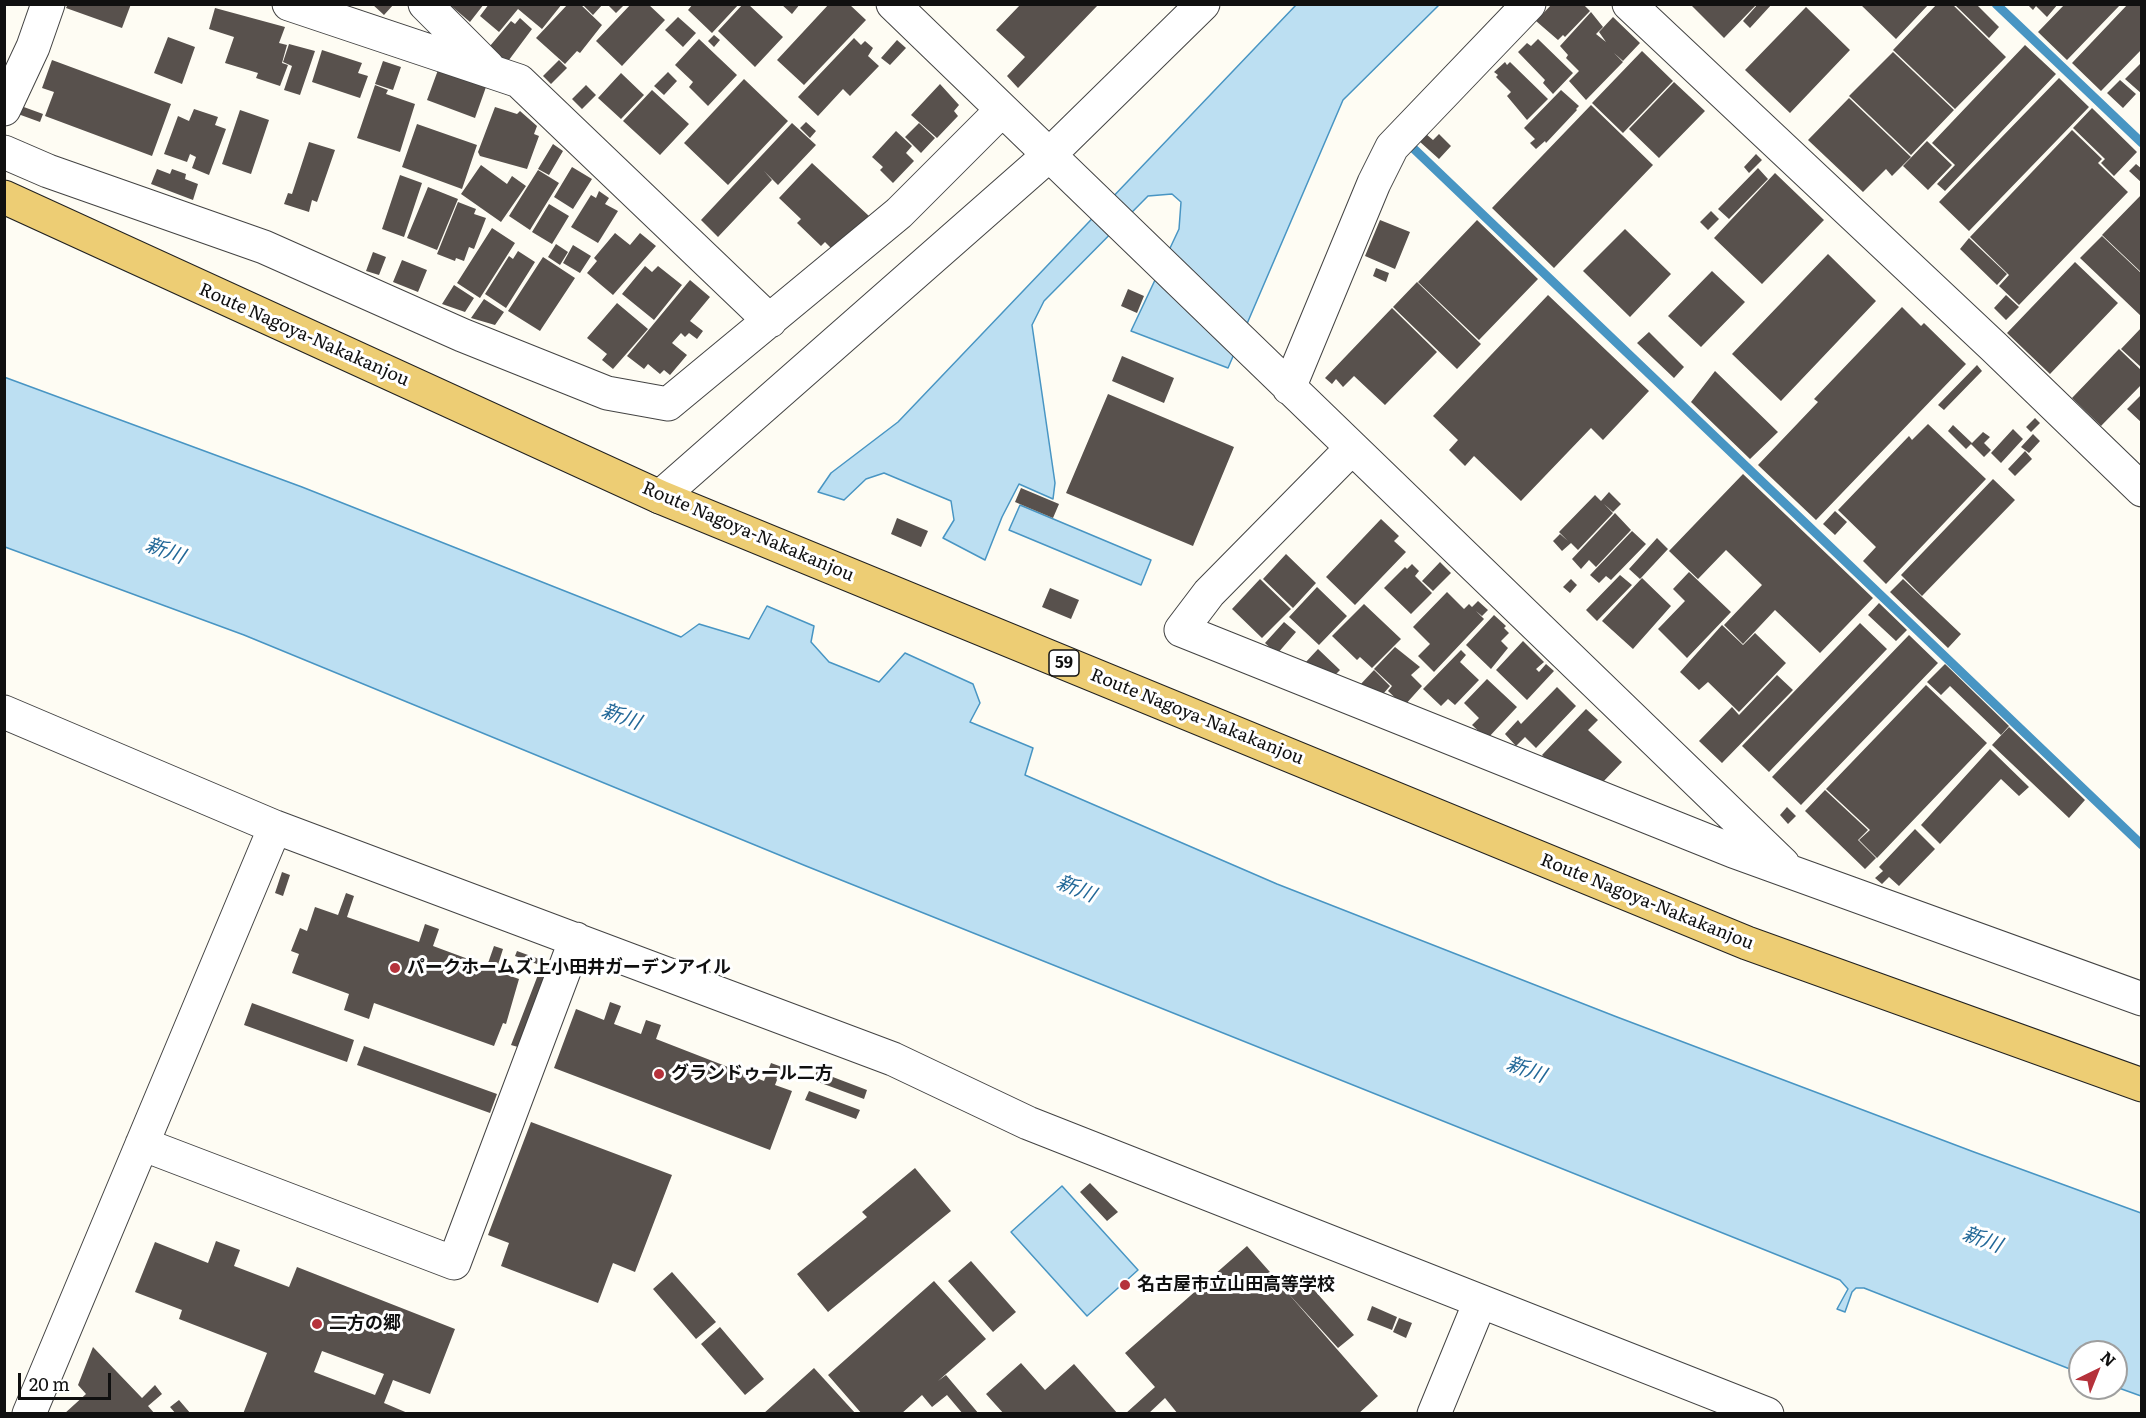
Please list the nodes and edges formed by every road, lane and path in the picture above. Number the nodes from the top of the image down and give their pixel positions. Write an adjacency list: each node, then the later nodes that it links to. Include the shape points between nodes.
1 (48, 4): 9 (street)
2 (289, 4): 8 (street)
3 (425, 4): 8 (street)
4 (893, 4): 10 (street)
5 (1203, 4): 12 (street)
6 (1529, 4): 15 (street, via 1392,147)
7 (1629, 4): 17 (street)
8 (493, 72): 14 (street, via 519,81)
9 (4, 110)
10 (1002, 110): 12 (street); 14 (street, via 899,213)
11 (4, 152): 14 (street, via 264,247 462,335 607,393 668,404)
12 (1048, 155): 15 (street); 18 (street)
13 (4, 197): 18 (main road, Route Nagoya-Nakakanjou / 59)
14 (770, 321)
15 (1277, 377): 16 (street)
16 (1352, 449): 21 (street); 21 (street, via 1209,593 1180,630 1733,851)
17 (2142, 490)
18 (660, 497): 24 (main road, Route Nagoya-Nakakanjou / 59, via 1748,943)
19 (4, 712): 20 (street)
20 (274, 827): 22 (street); 25 (street)
21 (1787, 868): 23 (street)
22 (576, 939): 25 (street, via 454,1263); 26 (street, via 893,1059 1028,1123)
23 (2142, 999)
24 (2142, 1085)
25 (142, 1144): 27 (street)
26 (1480, 1302): 28 (street); 29 (street)
27 (29, 1413)
28 (1434, 1413)
29 (1767, 1413)

